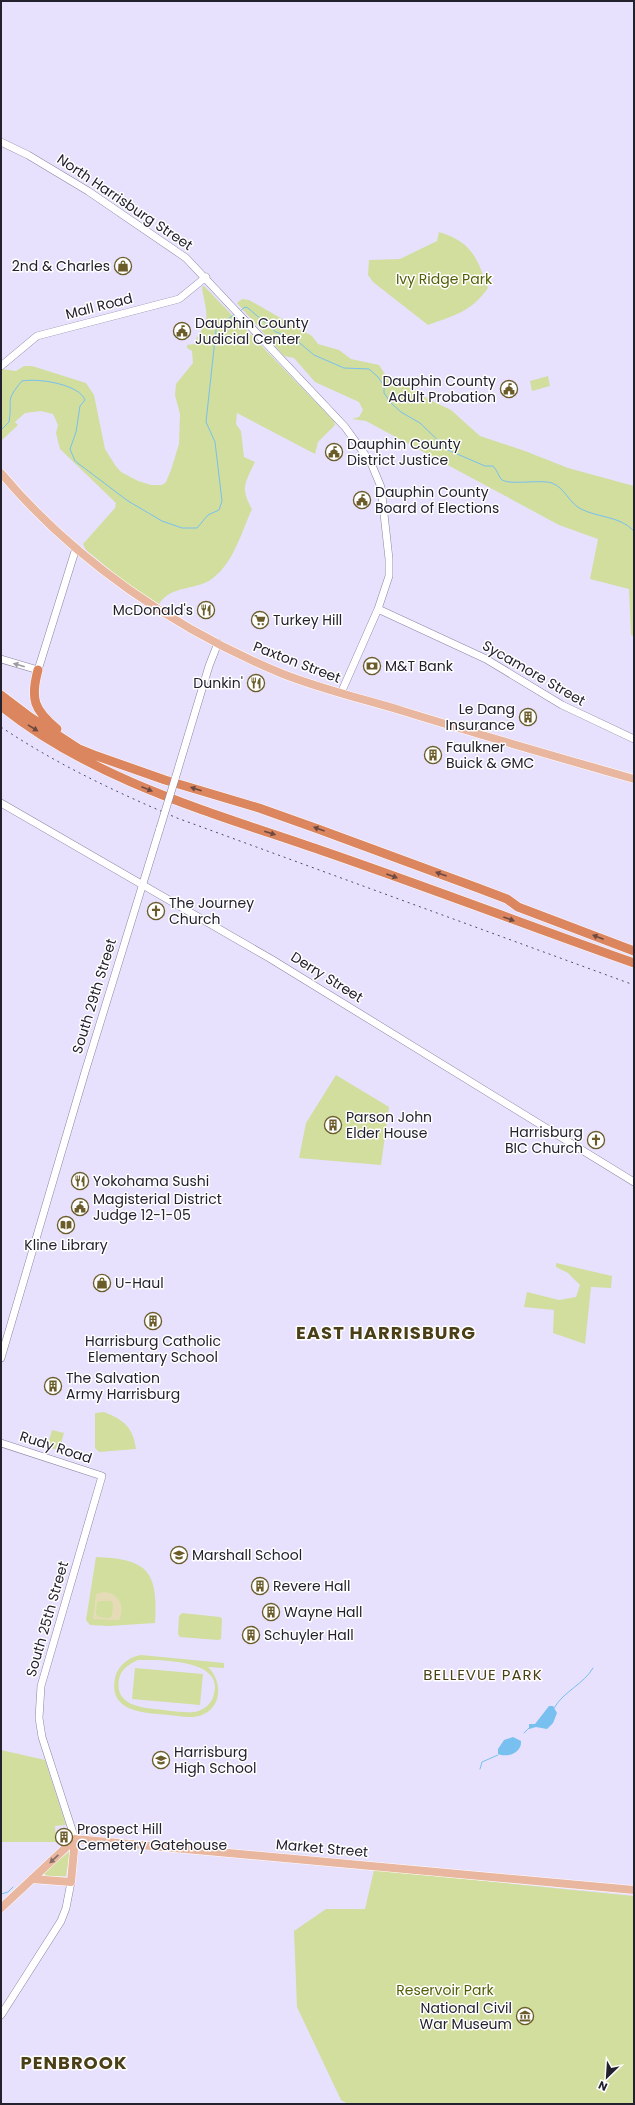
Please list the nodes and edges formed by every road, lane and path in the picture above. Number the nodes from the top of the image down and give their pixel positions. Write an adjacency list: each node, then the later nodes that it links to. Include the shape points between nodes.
1 (1, 142): 2 (street, North Harrisburg Street, via 56,171 152,233 183,255)
2 (206, 277): 3 (street, Mall Road, via 179,299 37,336); 6 (street, North Harrisburg Street, via 352,434 377,475 382,487 390,568 388,584)
3 (1, 366)
4 (2, 477): 5 (main road, Paxton Street)
5 (76, 548): 7 (main road, Paxton Street, via 145,600 185,626); 9 (street)
6 (378, 609): 10 (street, North Harrisburg Street); 13 (street, Sycamore Street, via 486,659 562,705)
7 (218, 643): 10 (main road, Paxton Street, via 284,674); 17 (street, South 29th Street, bridge)
8 (1, 659): 9 (street, one-way to 8)
9 (38, 670): 14 (highway, via 33,693 38,710 56,728)
10 (341, 693): 15 (main road, Paxton Street)
11 (1, 695): 14 (highway, via 79,749)
12 (1, 706): 19 (highway, one-way to 19, via 81,758 144,787)
13 (634, 738)
14 (94, 755): 18 (highway, one-way to 14, via 518,908 507,899 311,826)
15 (634, 779)
16 (1, 803): 17 (street, Derry Street)
17 (142, 883): 20 (street, Derry Street, via 271,959); 21 (street, South 29th Street)
18 (634, 951)
19 (634, 963)
20 (634, 1182)
21 (1, 1358)
22 (1, 1443): 23 (street, Rudy Road)
23 (102, 1476): 24 (street, South 25th Street, via 41,1686 39,1718 42,1737)
24 (75, 1839): 25 (main road, one-way to 25); 26 (main road); 27 (main road, Market Street)
25 (29, 1881): 26 (main road); 28 (main road)
26 (71, 1882): 29 (street, via 61,1921)
27 (634, 1890)
28 (1, 1908)
29 (1, 2015)

